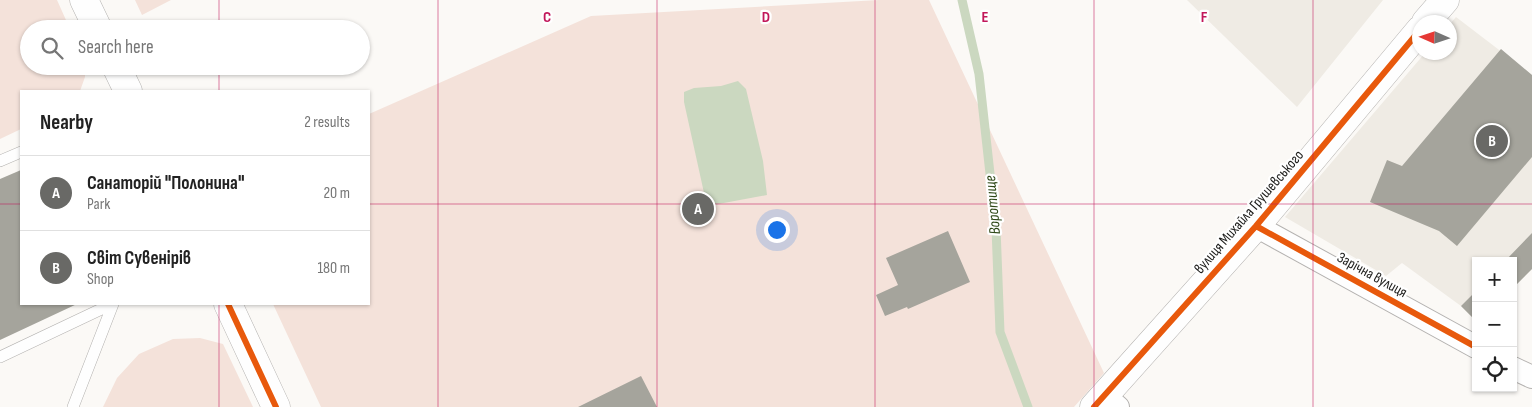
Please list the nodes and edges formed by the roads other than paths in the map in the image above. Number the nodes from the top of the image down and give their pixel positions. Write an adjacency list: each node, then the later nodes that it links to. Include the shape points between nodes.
1 (84, 0): 4 (street)
2 (1445, 0): 3 (street)
3 (1432, 15)
4 (94, 20)
5 (1412, 40): 10 (street, вулиця Михайла Грушевського)
6 (120, 75): 7 (street)
7 (128, 90)
8 (20, 152): 9 (lane)
9 (0, 161)
10 (1256, 226): 14 (street, Зарічна вулиця); 18 (street, вулиця Михайла Грушевського)
11 (110, 305): 15 (lane)
12 (112, 305): 19 (lane)
13 (228, 305): 20 (street)
14 (1472, 345)
15 (0, 357)
16 (1517, 370): 17 (street)
17 (1532, 377)
18 (1105, 403)
19 (73, 407)
20 (276, 407)

